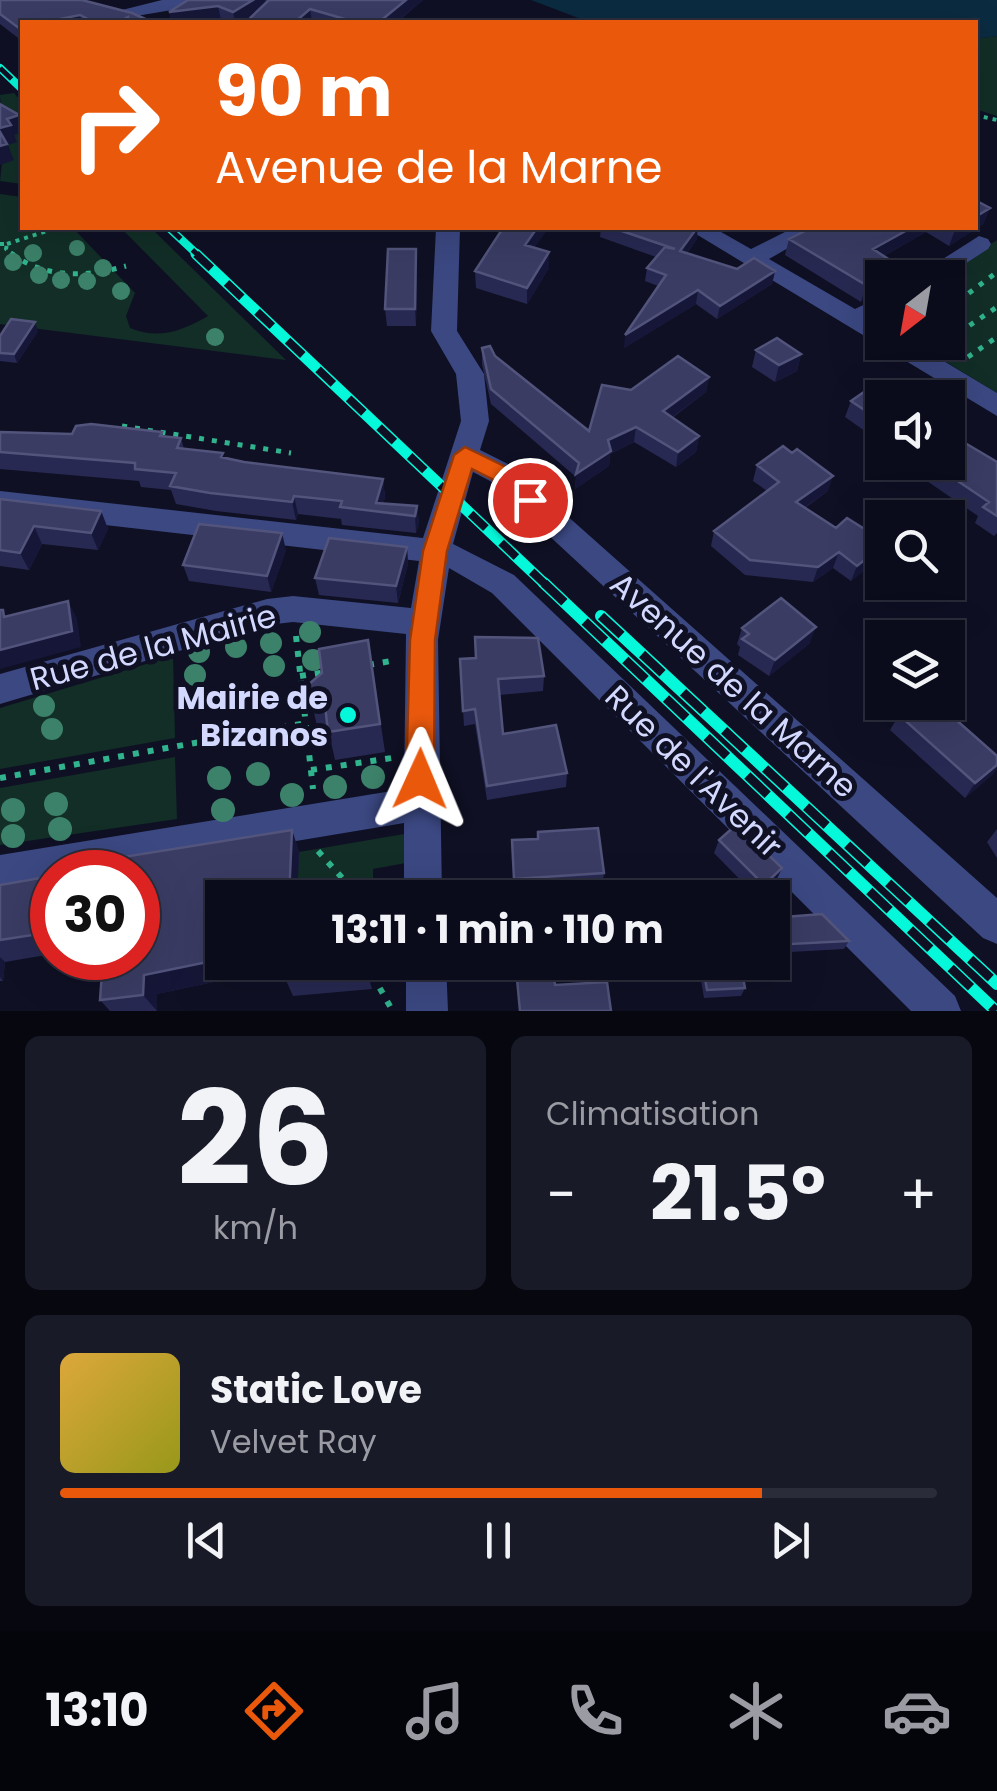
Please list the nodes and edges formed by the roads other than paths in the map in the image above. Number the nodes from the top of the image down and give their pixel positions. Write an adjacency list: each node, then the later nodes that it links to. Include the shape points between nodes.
1 (196, 0): 2 (street, via 116,11)
2 (141, 20)
3 (448, 230): 14 (street, via 444,331 470,374 475,421)
4 (701, 230): 7 (street)
5 (806, 230): 7 (street)
6 (979, 244): 8 (street)
7 (751, 259): 10 (street)
8 (954, 260)
9 (865, 315): 10 (street)
10 (855, 321): 11 (street)
11 (865, 327)
12 (921, 360): 13 (street)
13 (997, 406)
14 (465, 455): 16 (street); 22 (street, Avenue de la Marne, via 500,474)
15 (0, 502): 16 (street, Rue de l'Avenir)
16 (435, 551): 17 (street); 25 (street, Rue de l'Avenir, via 503,584)
17 (424, 639): 18 (street, Rue de la Mairie, via 293,609); 19 (street)
18 (0, 688)
19 (420, 804): 20 (street); 21 (street)
20 (0, 874)
21 (422, 880)
22 (997, 924)
23 (427, 980): 24 (street)
24 (428, 1011)
25 (940, 1011)

